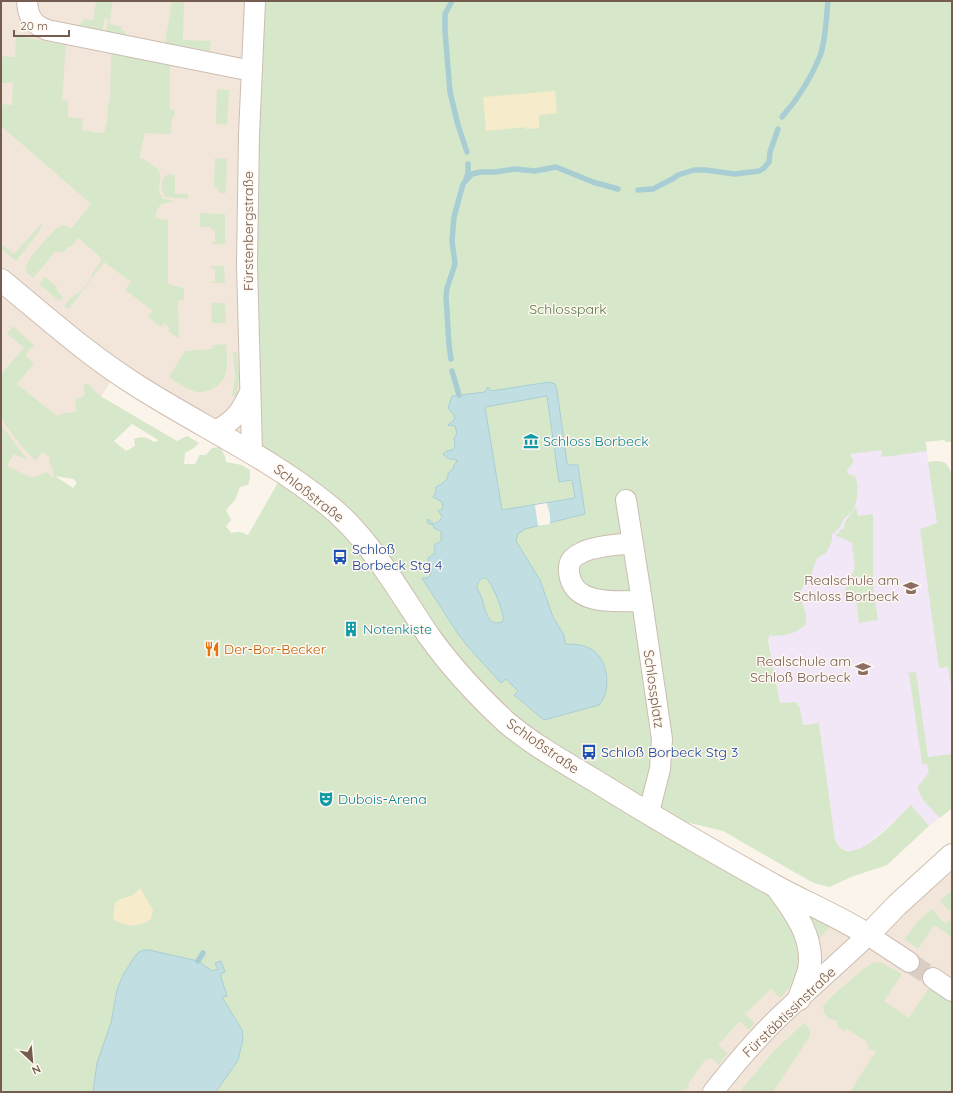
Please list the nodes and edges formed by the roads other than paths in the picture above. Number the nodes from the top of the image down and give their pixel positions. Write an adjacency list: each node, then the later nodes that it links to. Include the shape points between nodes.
1 (28, 1): 3 (street, via 28,13 33,22 46,30)
2 (255, 1): 3 (street, Fürstenbergstraße)
3 (252, 71): 5 (street, Fürstenbergstraße, via 247,256)
4 (1, 280): 6 (street, Schloßstraße, via 113,370 159,400)
5 (250, 392): 6 (street, Fürstenbergstraße, via 241,411); 7 (street, Fürstenbergstraße)
6 (215, 431): 7 (street, Schloßstraße)
7 (252, 452): 11 (street, Schloßstraße, via 303,485 346,522 385,569 445,657 506,722 547,752)
8 (626, 500): 9 (street, Schlossplatz)
9 (632, 543): 10 (street, Schlossplatz); 10 (street, via 580,553 571,560 569,574 575,587 594,600)
10 (642, 601): 11 (street, Schlossplatz, via 662,739 662,758)
11 (647, 812): 13 (street, Schloßstraße)
12 (952, 855): 14 (street)
13 (777, 888): 14 (street, Schloßstraße, via 833,914); 18 (street, Schloßstraße, via 800,922 808,946 809,969)
14 (868, 935): 15 (street); 18 (street, Fürstäbtissinstraße)
15 (909, 962)
16 (933, 978): 17 (street)
17 (952, 991)
18 (799, 999): 19 (street, Fürstäbtissinstraße, via 746,1051)
19 (713, 1092)

